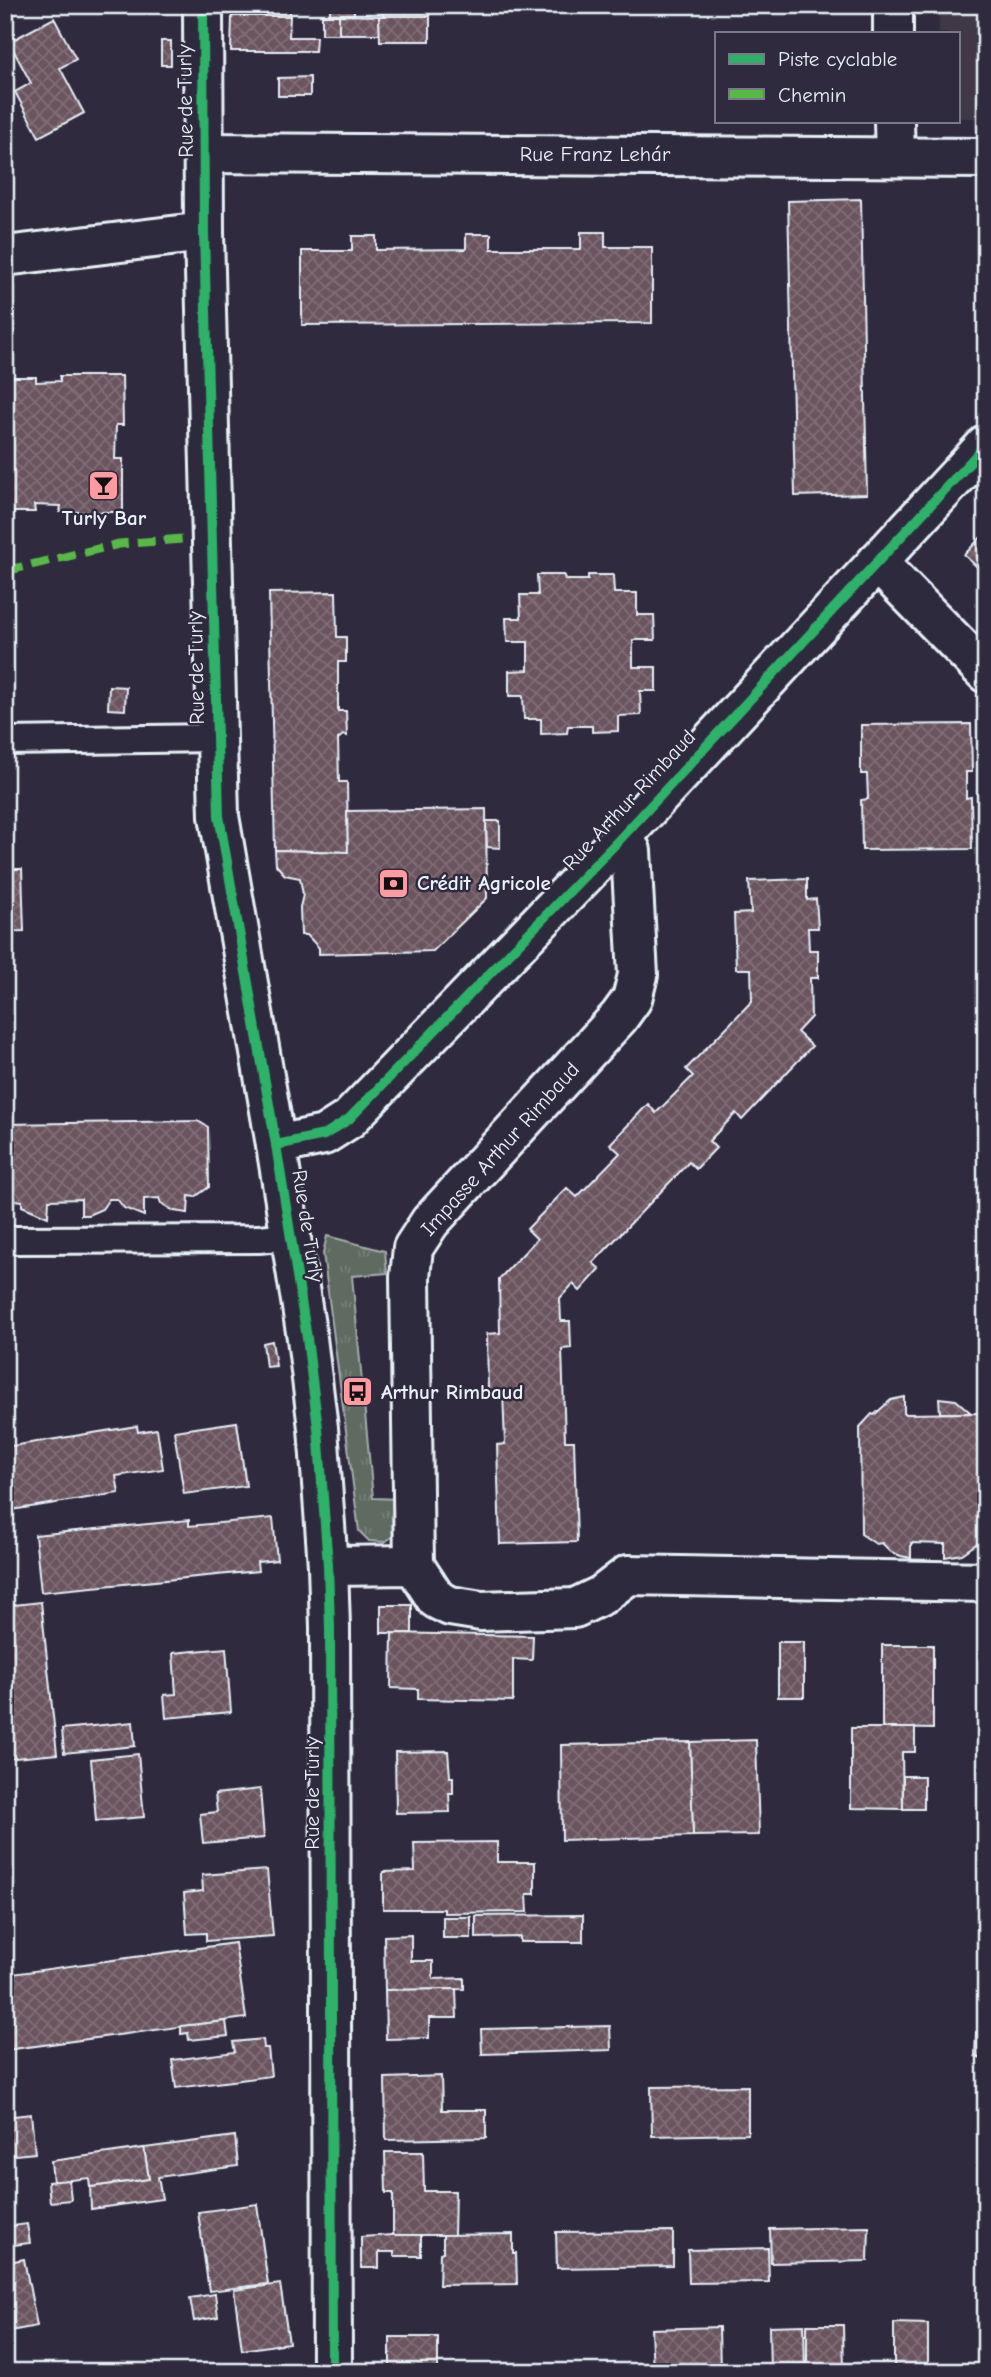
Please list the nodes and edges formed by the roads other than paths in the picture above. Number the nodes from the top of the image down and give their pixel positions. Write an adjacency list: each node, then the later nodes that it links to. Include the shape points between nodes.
1 (203, 5): 5 (street, Rue de Turly)
2 (893, 5): 3 (street)
3 (893, 32)
4 (894, 139): 5 (street, Rue Franz Lehár); 6 (street, Rue Franz Lehár)
5 (205, 153): 7 (street, Rue de Turly)
6 (986, 158)
7 (204, 232): 8 (street); 12 (street, Rue de Turly)
8 (5, 256)
9 (986, 445): 10 (street, Rue Arthur Rimbaud)
10 (877, 562): 11 (street); 14 (street, Rue Arthur Rimbaud)
11 (986, 673)
12 (217, 738): 13 (lane); 15 (street, Rue de Turly, via 219,816)
13 (5, 741)
14 (619, 840): 15 (street, Rue Arthur Rimbaud, via 349,1119 324,1135); 18 (street, Impasse Arthur Rimbaud, via 631,851 638,975 632,999 430,1222 413,1248)
15 (276, 1145): 16 (street, Rue de Turly)
16 (290, 1236): 17 (lane); 19 (street, Rue de Turly, via 318,1428)
17 (12, 1240)
18 (414, 1565): 19 (street); 20 (street, via 436,1599 481,1611 575,1608 628,1575)
19 (328, 1566): 21 (street, Rue de Turly)
20 (986, 1582)
21 (332, 2372)

